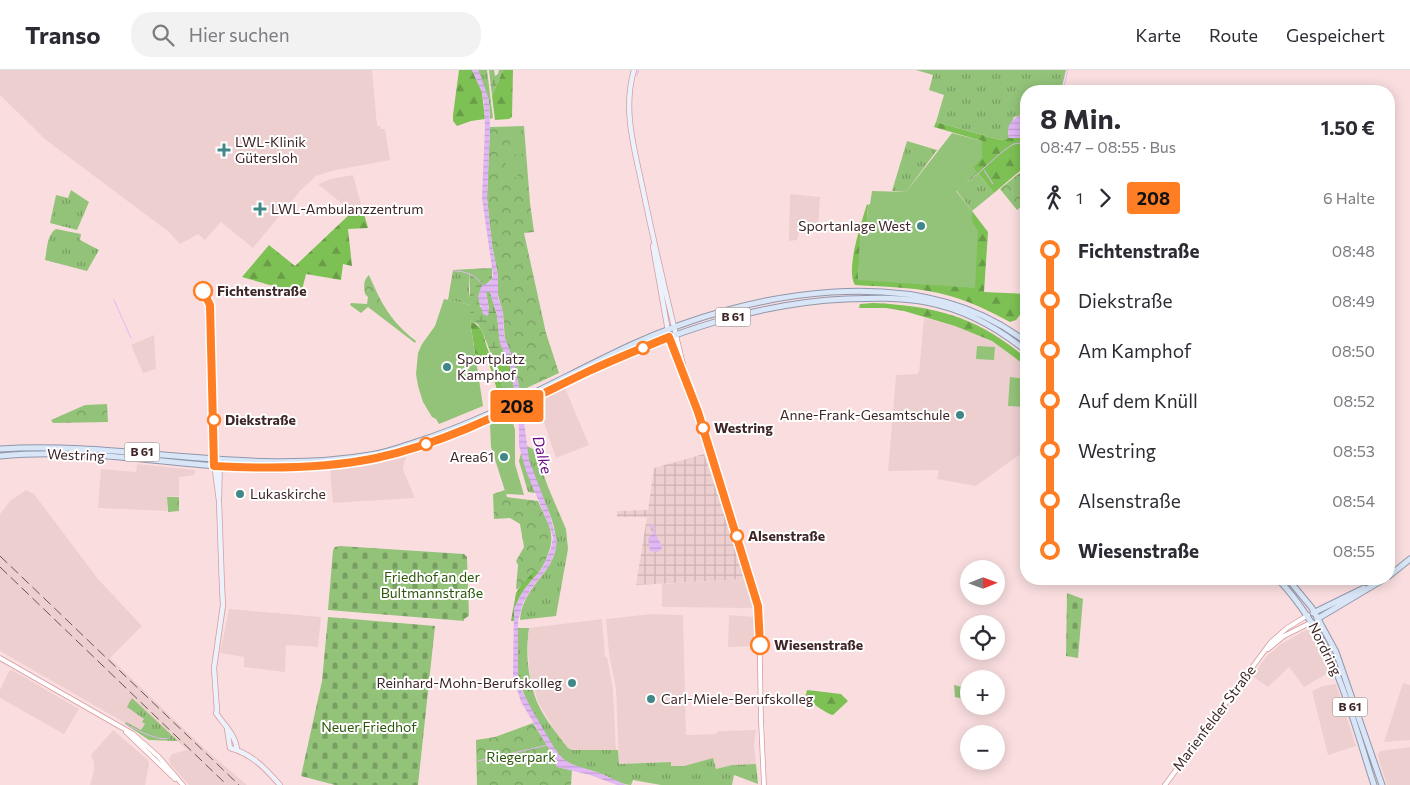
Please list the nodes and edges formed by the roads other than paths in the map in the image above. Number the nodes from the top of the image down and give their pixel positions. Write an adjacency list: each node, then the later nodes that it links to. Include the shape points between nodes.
1 (634, 70): 2 (main road, via 628,116)
2 (651, 230): 3 (main road); 4 (main road)
3 (674, 327): 4 (main road, Westring / B 61); 5 (main road); 7 (main road, Westring / B 61, via 758,303 856,291 938,300 977,312)
4 (667, 330): 6 (main road); 10 (main road, Westring / B 61, via 632,344)
5 (676, 334): 6 (main road, Westring / B 61); 8 (main road, Westring / B 61, via 792,304 880,298 926,302 953,310 987,324); 9 (street)
6 (669, 337): 9 (street); 10 (main road, Westring / B 61)
7 (1020, 337)
8 (1020, 346)
9 (687, 381): 34 (street, via 759,611)
10 (522, 401): 11 (main road, Westring / B 61)
11 (516, 404): 15 (main road, Westring / B 61, via 437,436 373,455 310,462); 16 (main road, Westring / B 61, via 438,440 375,458 281,468)
12 (0, 449): 14 (main road, Westring / B 61, via 84,448)
13 (0, 456): 16 (main road, Westring / B 61, via 91,455)
14 (214, 459): 15 (main road, Westring / B 61); 16 (main road)
15 (220, 459): 16 (main road)
16 (217, 466): 30 (main road, via 223,605 214,668 216,713)
17 (1410, 560): 18 (main road)
18 (1395, 571)
19 (1283, 585): 24 (main road, Nordring / B 61)
20 (1293, 585): 23 (main road, Nordring / B 61)
21 (1372, 585): 23 (main road, Marienfelder Straße)
22 (1374, 585): 25 (main road, Marienfelder Straße)
23 (1315, 612): 24 (main road, Marienfelder Straße); 25 (main road, Nordring / B 61)
24 (1308, 615): 26 (main road, Nordring / B 61); 27 (street, Marienfelder Straße, via 1280,634)
25 (1318, 618): 26 (main road, Marienfelder Straße); 37 (main road, Nordring / B 61, via 1341,664)
26 (1312, 622): 27 (street, Marienfelder Straße, via 1284,636); 36 (main road, Nordring / B 61, via 1335,666)
27 (1265, 652): 35 (street, Marienfelder Straße)
28 (0, 658): 29 (street)
29 (123, 728): 32 (street); 32 (street, via 162,760)
30 (226, 728): 31 (main road, via 236,740); 31 (main road, via 230,748)
31 (237, 750): 33 (main road, via 256,760)
32 (182, 785)
33 (280, 785)
34 (764, 785)
35 (1164, 785)
36 (1374, 785)
37 (1382, 785)

